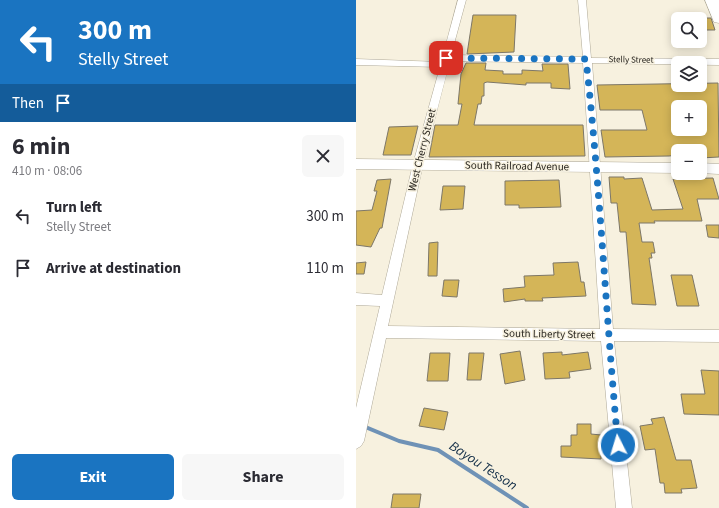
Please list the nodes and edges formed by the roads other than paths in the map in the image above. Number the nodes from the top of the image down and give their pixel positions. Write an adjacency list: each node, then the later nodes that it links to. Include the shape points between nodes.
1 (462, 0): 6 (street, West Cherry Street)
2 (582, 0): 5 (street)
3 (712, 0): 4 (highway)
4 (719, 17)
5 (586, 59): 6 (street, Stelly Street); 8 (street, Stelly Street); 11 (street)
6 (446, 61): 7 (street, Stelly Street); 10 (street, West Cherry Street)
7 (356, 62)
8 (719, 62)
9 (356, 164): 10 (street, South Railroad Avenue)
10 (418, 164): 11 (street, South Railroad Avenue); 16 (street, West Cherry Street)
11 (596, 167): 12 (street, South Railroad Avenue); 18 (street)
12 (671, 168)
13 (707, 168): 14 (street)
14 (719, 169)
15 (356, 299): 16 (street)
16 (386, 301): 17 (street, West Cherry Street)
17 (380, 332): 18 (street, South Liberty Street); 20 (street)
18 (607, 335): 19 (street, South Liberty Street); 21 (street)
19 (719, 336)
20 (356, 441)
21 (624, 508)

